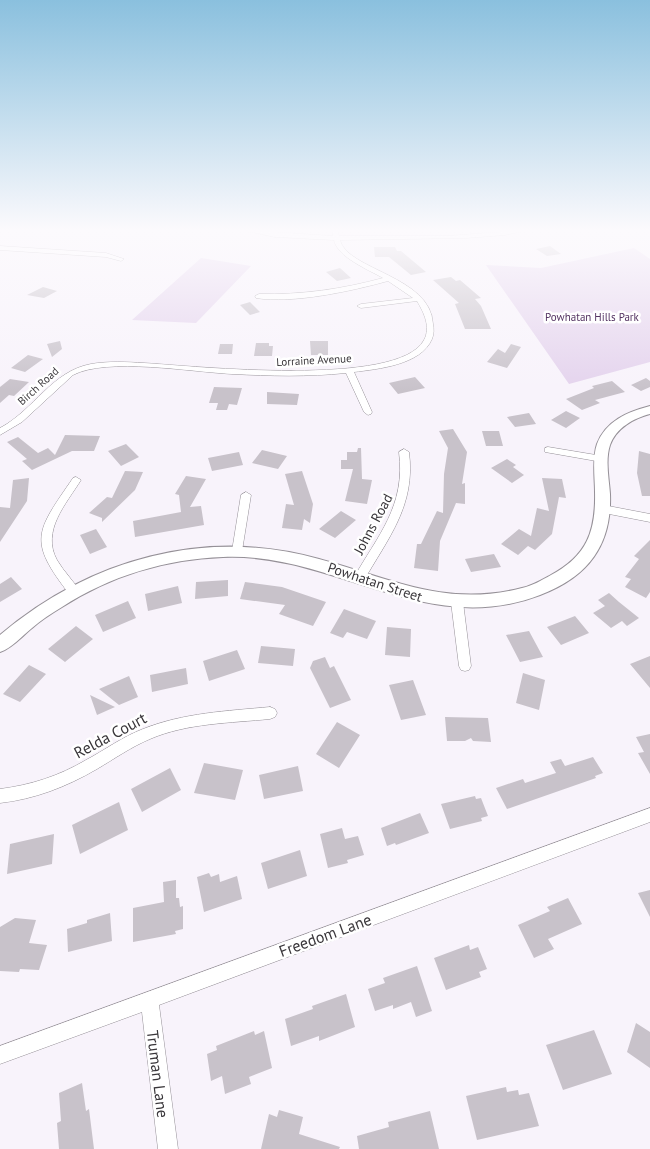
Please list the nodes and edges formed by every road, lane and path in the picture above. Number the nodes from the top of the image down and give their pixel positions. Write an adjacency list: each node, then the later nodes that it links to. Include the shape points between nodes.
1 (361, 284): 3 (street, via 281,296)
2 (400, 284): 4 (street, Lorraine Avenue)
3 (259, 296)
4 (419, 299): 5 (street); 7 (street, Lorraine Avenue, via 430,324 430,336 422,347 399,360)
5 (361, 306)
6 (96, 366): 7 (street, Lorraine Avenue, via 294,374); 10 (street, Birch Road, via 68,375)
7 (349, 371): 9 (street)
8 (650, 410): 13 (street, Powhatan Street, via 629,416 615,426 603,446)
9 (368, 412)
10 (0, 432)
11 (548, 450): 13 (street)
12 (404, 452): 19 (street, Johns Road, via 407,467 404,497)
13 (602, 458): 16 (street, Powhatan Street)
14 (76, 480): 20 (street, via 48,525 46,540 55,569)
15 (246, 495): 18 (street)
16 (603, 509): 17 (street); 21 (street, Powhatan Street, via 594,545 584,558 556,581 518,596)
17 (650, 518)
18 (237, 551): 19 (street, Powhatan Street, via 299,559); 20 (street, Powhatan Street, via 149,562)
19 (359, 579): 21 (street, Powhatan Street, via 417,597)
20 (74, 592): 22 (street, Powhatan Street, via 29,620)
21 (457, 602): 23 (street)
22 (0, 645)
23 (465, 666)
24 (270, 713): 25 (street, Relda Court, via 154,730 63,780 40,789)
25 (0, 796)
26 (650, 815): 27 (street, Freedom Lane)
27 (149, 1000): 28 (street, Freedom Lane); 29 (street, Truman Lane)
28 (0, 1055)
29 (168, 1149)

